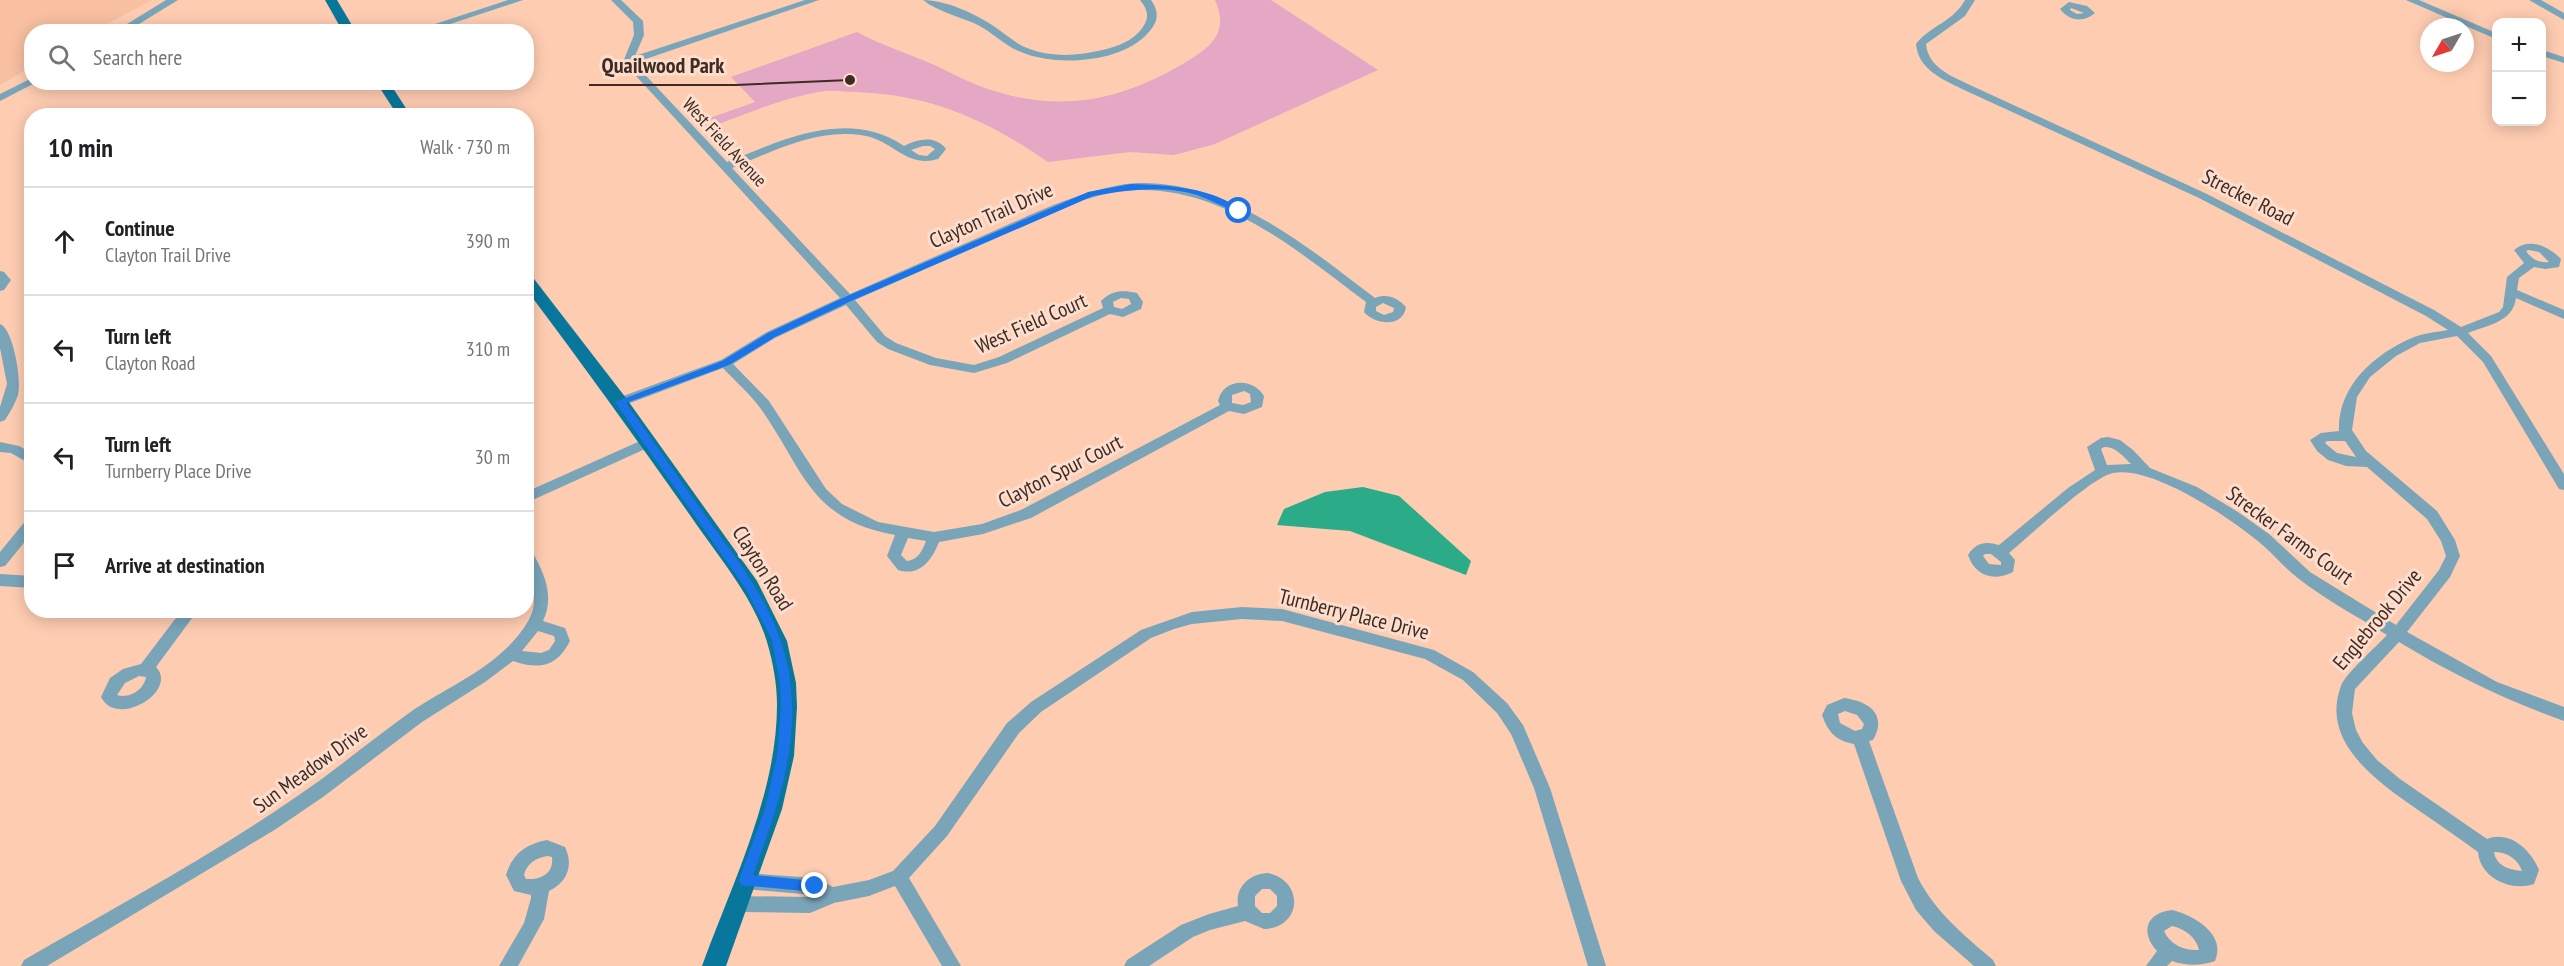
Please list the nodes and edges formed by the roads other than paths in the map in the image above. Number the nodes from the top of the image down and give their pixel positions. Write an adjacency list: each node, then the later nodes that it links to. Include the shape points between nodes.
1 (173, 0): 14 (street)
2 (331, 0): 15 (main road)
3 (518, 0): 16 (street)
4 (616, 0): 20 (street, via 638,21 639,35)
5 (813, 0): 20 (street)
6 (928, 0): 7 (street, via 970,18 1024,50 1070,57 1103,53 1134,40 1152,20 1152,8)
7 (1145, 0)
8 (1970, 0): 37 (street, Strecker Road, via 1962,14 1922,44 1923,58 1939,72 2203,196)
9 (2055, 0): 12 (street)
10 (2411, 0): 17 (street)
11 (2534, 0): 13 (street)
12 (2067, 6)
13 (2564, 17)
14 (132, 24)
15 (346, 24)
16 (441, 24)
17 (2492, 34)
18 (2546, 55): 19 (street)
19 (2564, 60)
20 (628, 62): 26 (street, West Field Avenue)
21 (24, 85): 23 (street)
22 (387, 90): 24 (main road)
23 (0, 98)
24 (400, 108)
25 (903, 150): 25 (street, via 927,142 940,146 934,157 923,160); 26 (street, via 878,136 829,132 795,139)
26 (725, 167): 32 (street, West Field Avenue)
27 (2532, 262): 31 (street, via 2513,277)
28 (0, 275): 29 (street, via 6,280)
29 (0, 287)
30 (534, 289): 39 (main road, Clayton Road)
31 (2512, 292): 35 (street); 37 (street, via 2509,308 2503,315)
32 (848, 299): 33 (street, Clayton Trail Drive, via 1079,198 1115,188 1144,186 1199,193 1255,218); 34 (street, West Field Court, via 881,339 892,346 934,362 974,369 1003,360); 38 (street, Clayton Trail Drive, via 771,335)
33 (1373, 302)
34 (1109, 310)
35 (2564, 315)
36 (0, 328): 41 (street, via 15,384 12,399)
37 (2460, 332): 42 (street, via 2417,340 2392,352 2366,374 2351,397 2345,430); 49 (street, Strecker Road, via 2487,358)
38 (725, 363): 39 (street, Clayton Trail Drive); 51 (street, Clayton Spur Court, via 764,404 821,493 858,520)
39 (620, 402): 43 (main road, Clayton Road)
40 (1228, 406): 53 (street, Clayton Spur Court, via 1026,514 1005,523)
41 (0, 417)
42 (2349, 436): 46 (street, Englebrook Drive); 46 (street, via 2317,440 2329,456)
43 (649, 442): 50 (street); 68 (main road, Clayton Road, via 760,603 777,640 782,662 787,706 783,756 771,809)
44 (0, 447): 45 (street)
45 (24, 456)
46 (2369, 462): 61 (street, Englebrook Drive, via 2432,515 2453,556 2445,573)
47 (2102, 471): 48 (street, Strecker Farms Court); 48 (street, via 2094,447 2107,441 2118,445); 54 (street)
48 (2145, 471): 61 (street, Strecker Farms Court, via 2172,480 2241,522 2308,578)
49 (2564, 485)
50 (534, 494)
51 (903, 532): 53 (street, Clayton Spur Court); 53 (street, via 894,556 903,566 923,561)
52 (24, 533): 55 (street)
53 (934, 537)
54 (2001, 552)
55 (0, 562)
56 (534, 568): 60 (street, Sun Meadow Drive, via 543,592)
57 (0, 580): 58 (street)
58 (24, 582)
59 (185, 618): 63 (street)
60 (534, 624): 62 (street, Sun Meadow Drive); 62 (street, via 560,632 563,640 558,651 534,660)
61 (2398, 633): 64 (street, Strecker Farms Court, via 2490,685); 66 (street, Englebrook Drive, via 2348,687 2344,712 2348,730 2357,748 2378,771)
62 (512, 654): 73 (street, Sun Meadow Drive, via 486,675 420,713 329,784 255,833)
63 (145, 670)
64 (2564, 714)
65 (1860, 738): 79 (street, via 1910,881 1922,904)
66 (2486, 848)
67 (899, 877): 70 (street, Turnberry Place Drive); 76 (street); 78 (street, Turnberry Place Drive, via 941,831 1013,728 1036,707 1146,634 1170,624 1230,614 1282,615 1429,654 1468,676 1502,708 1517,730 1542,788)
68 (745, 880): 70 (street, via 815,886); 71 (main road, Clayton Road)
69 (540, 887): 74 (street, via 540,907)
70 (832, 895): 71 (street, Turnberry Place Drive, via 810,905)
71 (736, 904): 75 (main road, Clayton Road)
72 (1248, 912): 77 (street, via 1187,931)
73 (30, 966)
74 (508, 966)
75 (714, 966)
76 (952, 966)
77 (1133, 966)
78 (1598, 966)
79 (1987, 966)

